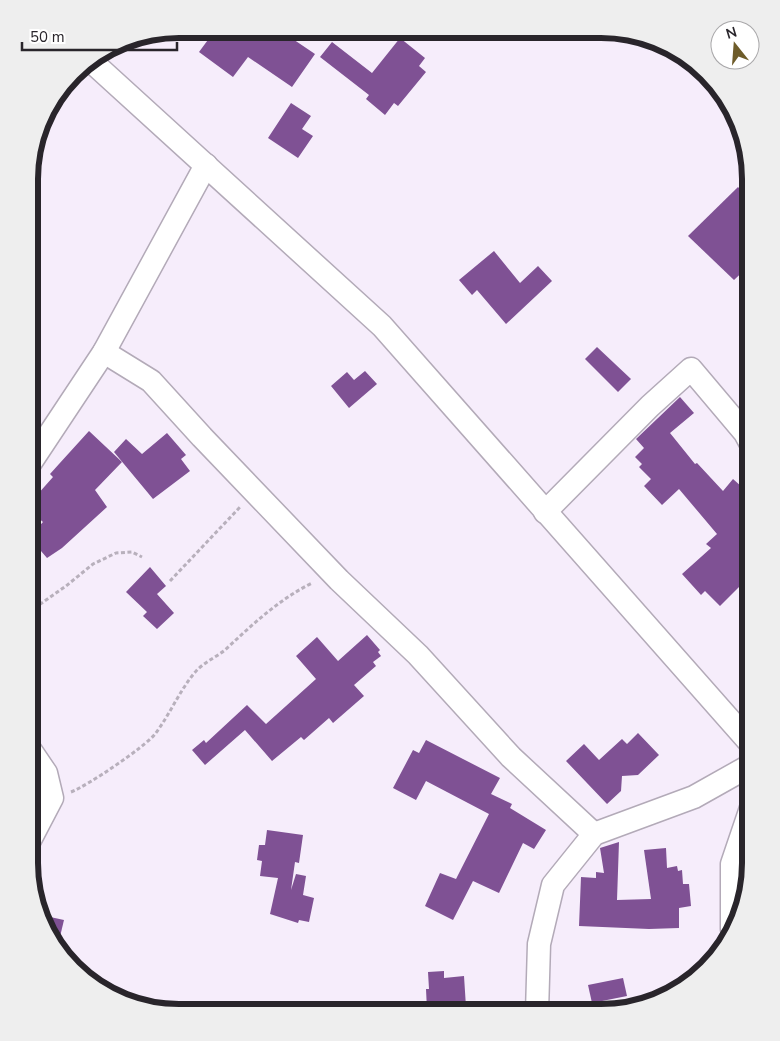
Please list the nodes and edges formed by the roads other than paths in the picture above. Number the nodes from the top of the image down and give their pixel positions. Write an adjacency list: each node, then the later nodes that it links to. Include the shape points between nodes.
1 (96, 65): 2 (street)
2 (206, 165): 3 (street); 6 (street, via 382,326)
3 (104, 352): 5 (street); 11 (street, via 151,381 339,580 418,655 511,757)
4 (742, 429): 6 (street, via 691,368)
5 (38, 453)
6 (545, 512): 7 (street)
7 (742, 734)
8 (38, 761): 10 (street, via 46,773 52,798)
9 (742, 770): 11 (street, via 694,796)
10 (38, 825)
11 (594, 834): 14 (street, via 553,885 539,944)
12 (742, 835): 13 (street, via 732,864)
13 (732, 915)
14 (537, 1004)

